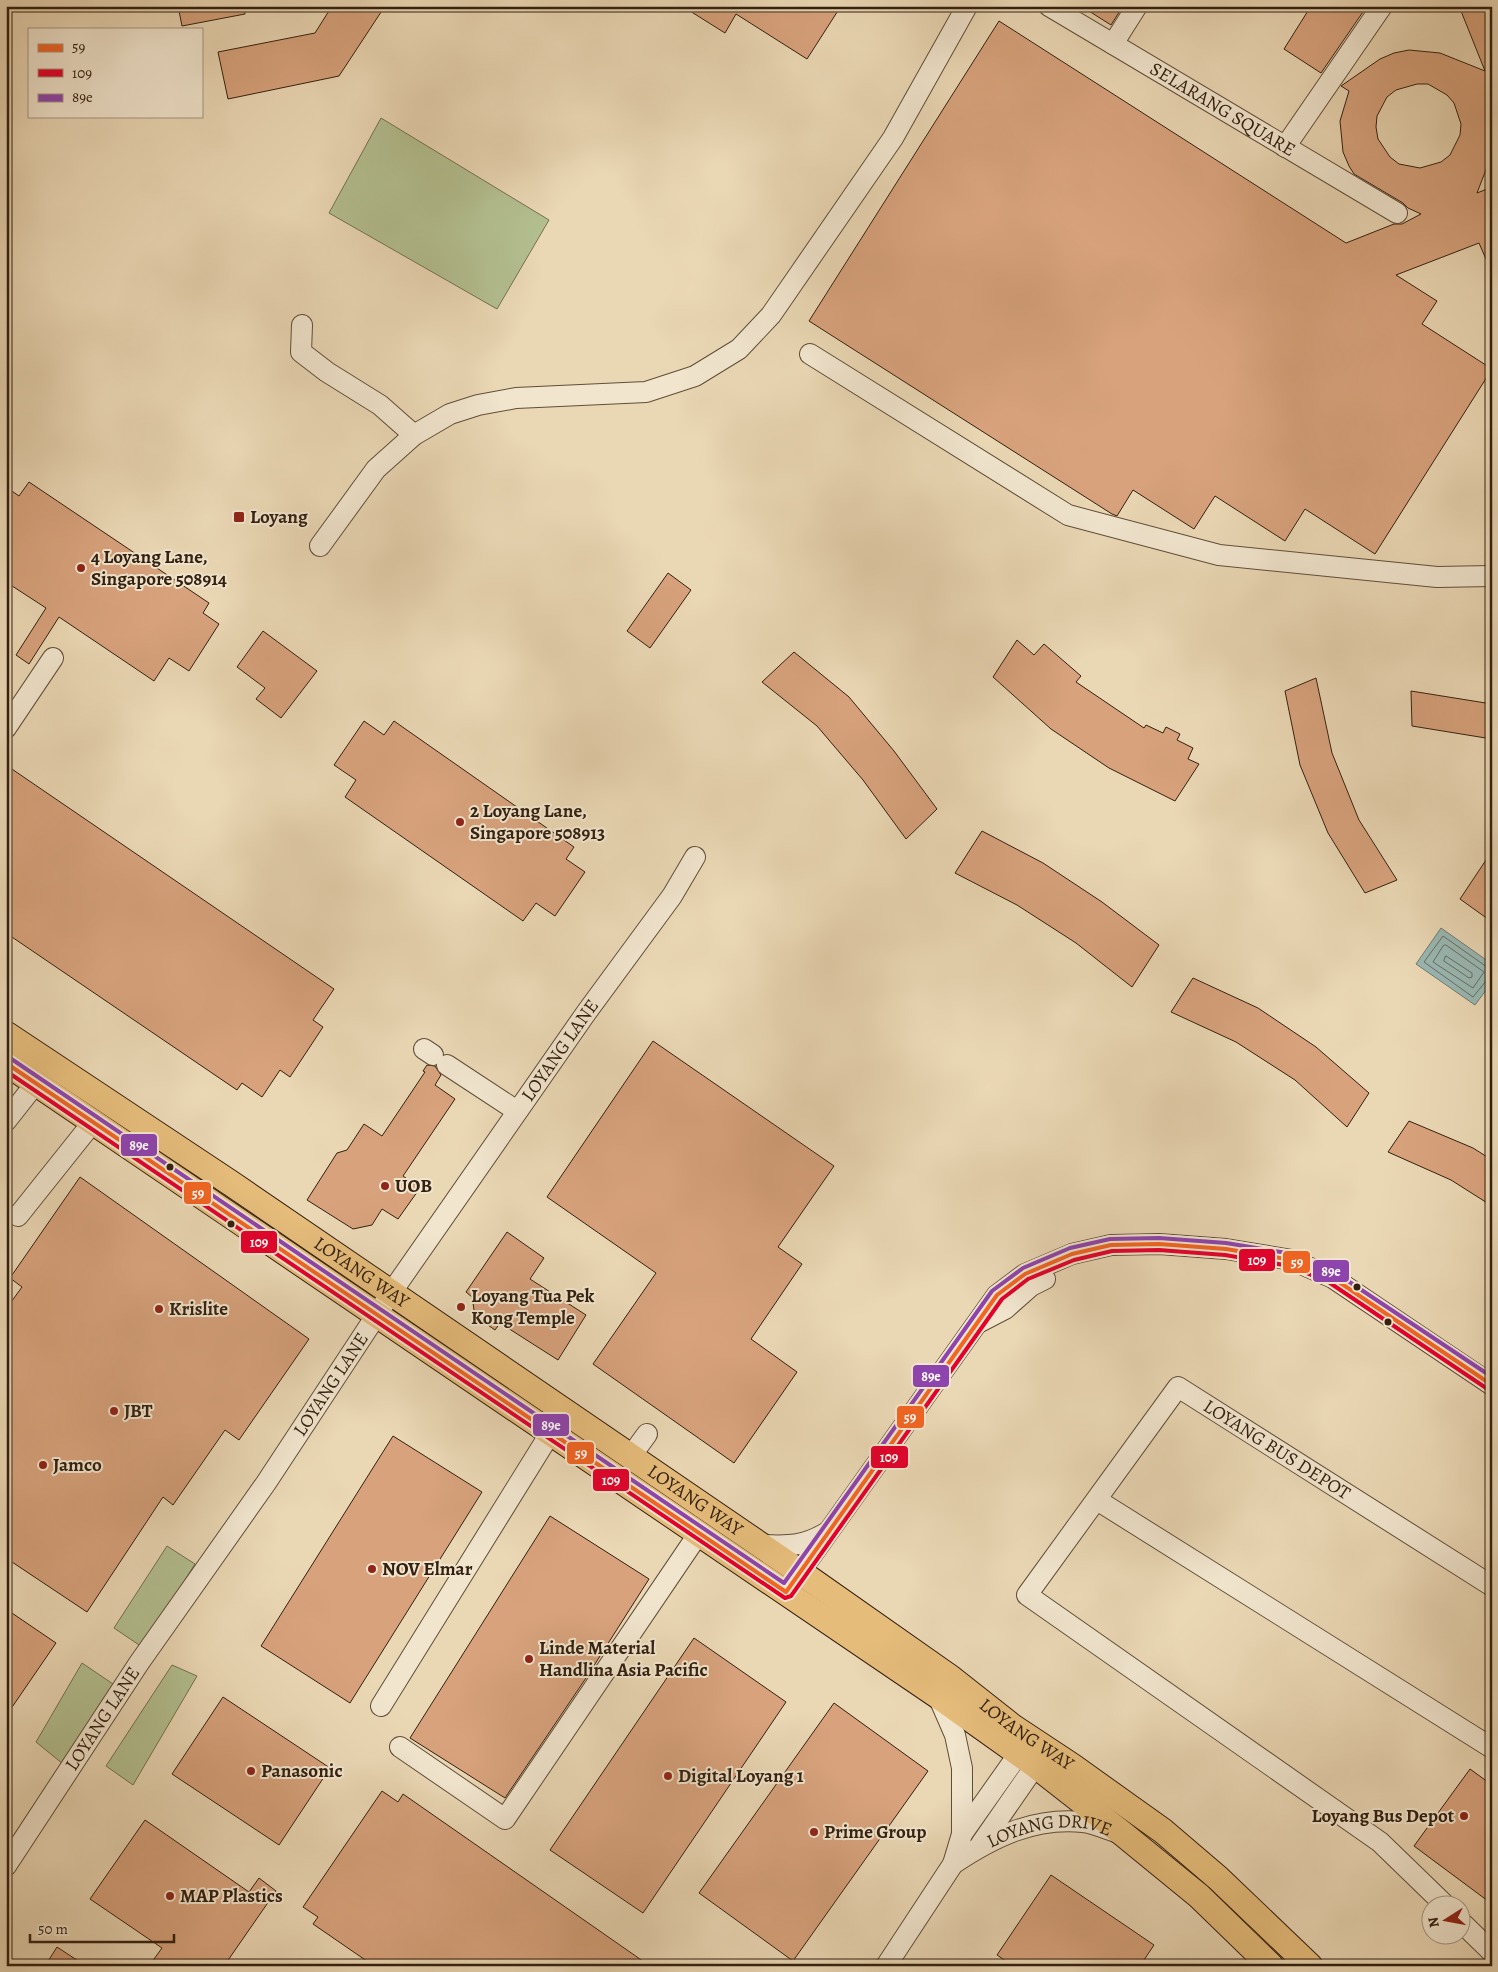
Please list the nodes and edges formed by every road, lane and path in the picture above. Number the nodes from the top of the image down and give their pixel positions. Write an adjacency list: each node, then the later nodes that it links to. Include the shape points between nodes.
1 (967, 6): 10 (street, via 894,138 771,314 739,349 695,376 646,392 516,398 478,405 450,414)
2 (1049, 6): 5 (street, SELARANG SQUARE)
3 (1137, 6): 5 (street)
4 (1382, 6): 6 (street)
5 (1113, 44): 6 (street, SELARANG SQUARE)
6 (1285, 147): 7 (street, SELARANG SQUARE)
7 (1397, 213)
8 (302, 324): 10 (street, via 301,352 380,405)
9 (810, 354): 12 (street, via 1068,515 1219,556 1437,576)
10 (414, 435): 11 (street, via 376,469)
11 (320, 546)
12 (1492, 576)
13 (53, 658): 14 (street)
14 (6, 728)
15 (695, 857): 20 (street, LOYANG LANE, via 672,896)
16 (6, 1034): 24 (main road, LOYANG WAY)
17 (434, 1056): 20 (street)
18 (6, 1063): 19 (main road, LOYANG WAY)
19 (36, 1083): 21 (street); 22 (main road, LOYANG WAY)
20 (518, 1111): 24 (street, LOYANG LANE)
21 (6, 1121)
22 (93, 1122): 23 (street); 25 (main road, LOYANG WAY)
23 (18, 1216)
24 (391, 1293): 25 (street, LOYANG LANE); 29 (main road, LOYANG WAY)
25 (378, 1314): 27 (main road, LOYANG WAY); 46 (street, LOYANG LANE, via 266,1483 144,1656)
26 (1492, 1386): 31 (street, via 1333,1278 1224,1260 1158,1254 1111,1255 1074,1264 1031,1286 1005,1309 976,1324)
27 (551, 1432): 32 (main road, LOYANG WAY); 38 (street)
28 (647, 1434): 29 (street)
29 (631, 1456): 33 (main road, LOYANG WAY)
30 (1097, 1500): 35 (street, LOYANG BUS DEPOT, via 1178,1387); 40 (street); 47 (street, LOYANG BUS DEPOT, via 1027,1595 1380,1842)
31 (829, 1531): 33 (street, via 811,1542 793,1546); 34 (street)
32 (698, 1532): 36 (main road, LOYANG WAY); 39 (street, via 505,1819)
33 (761, 1545): 34 (main road, LOYANG WAY)
34 (800, 1572): 36 (street); 41 (main road, LOYANG WAY, via 951,1678 1013,1727)
35 (1492, 1586)
36 (786, 1592): 37 (main road, LOYANG WAY)
37 (938, 1696): 41 (main road, LOYANG WAY); 42 (street, LOYANG DRIVE, via 955,1735 962,1768)
38 (381, 1706)
39 (400, 1747)
40 (1492, 1748)
41 (1033, 1751): 42 (street, LOYANG DRIVE); 43 (main road, LOYANG WAY); 44 (street, LOYANG DRIVE); 52 (main road, LOYANG WAY, via 1164,1831)
42 (962, 1834): 45 (street, LOYANG DRIVE)
43 (1123, 1834): 44 (street, LOYANG DRIVE, via 1084,1822 1060,1822 1027,1826); 51 (main road, LOYANG WAY, via 1199,1896)
44 (978, 1848): 45 (street, LOYANG DRIVE)
45 (954, 1864): 50 (street, LOYANG DRIVE)
46 (6, 1866)
47 (1434, 1894)
48 (1470, 1931): 49 (street)
49 (1492, 1952)
50 (886, 1966)
51 (1271, 1966)
52 (1310, 1966)

